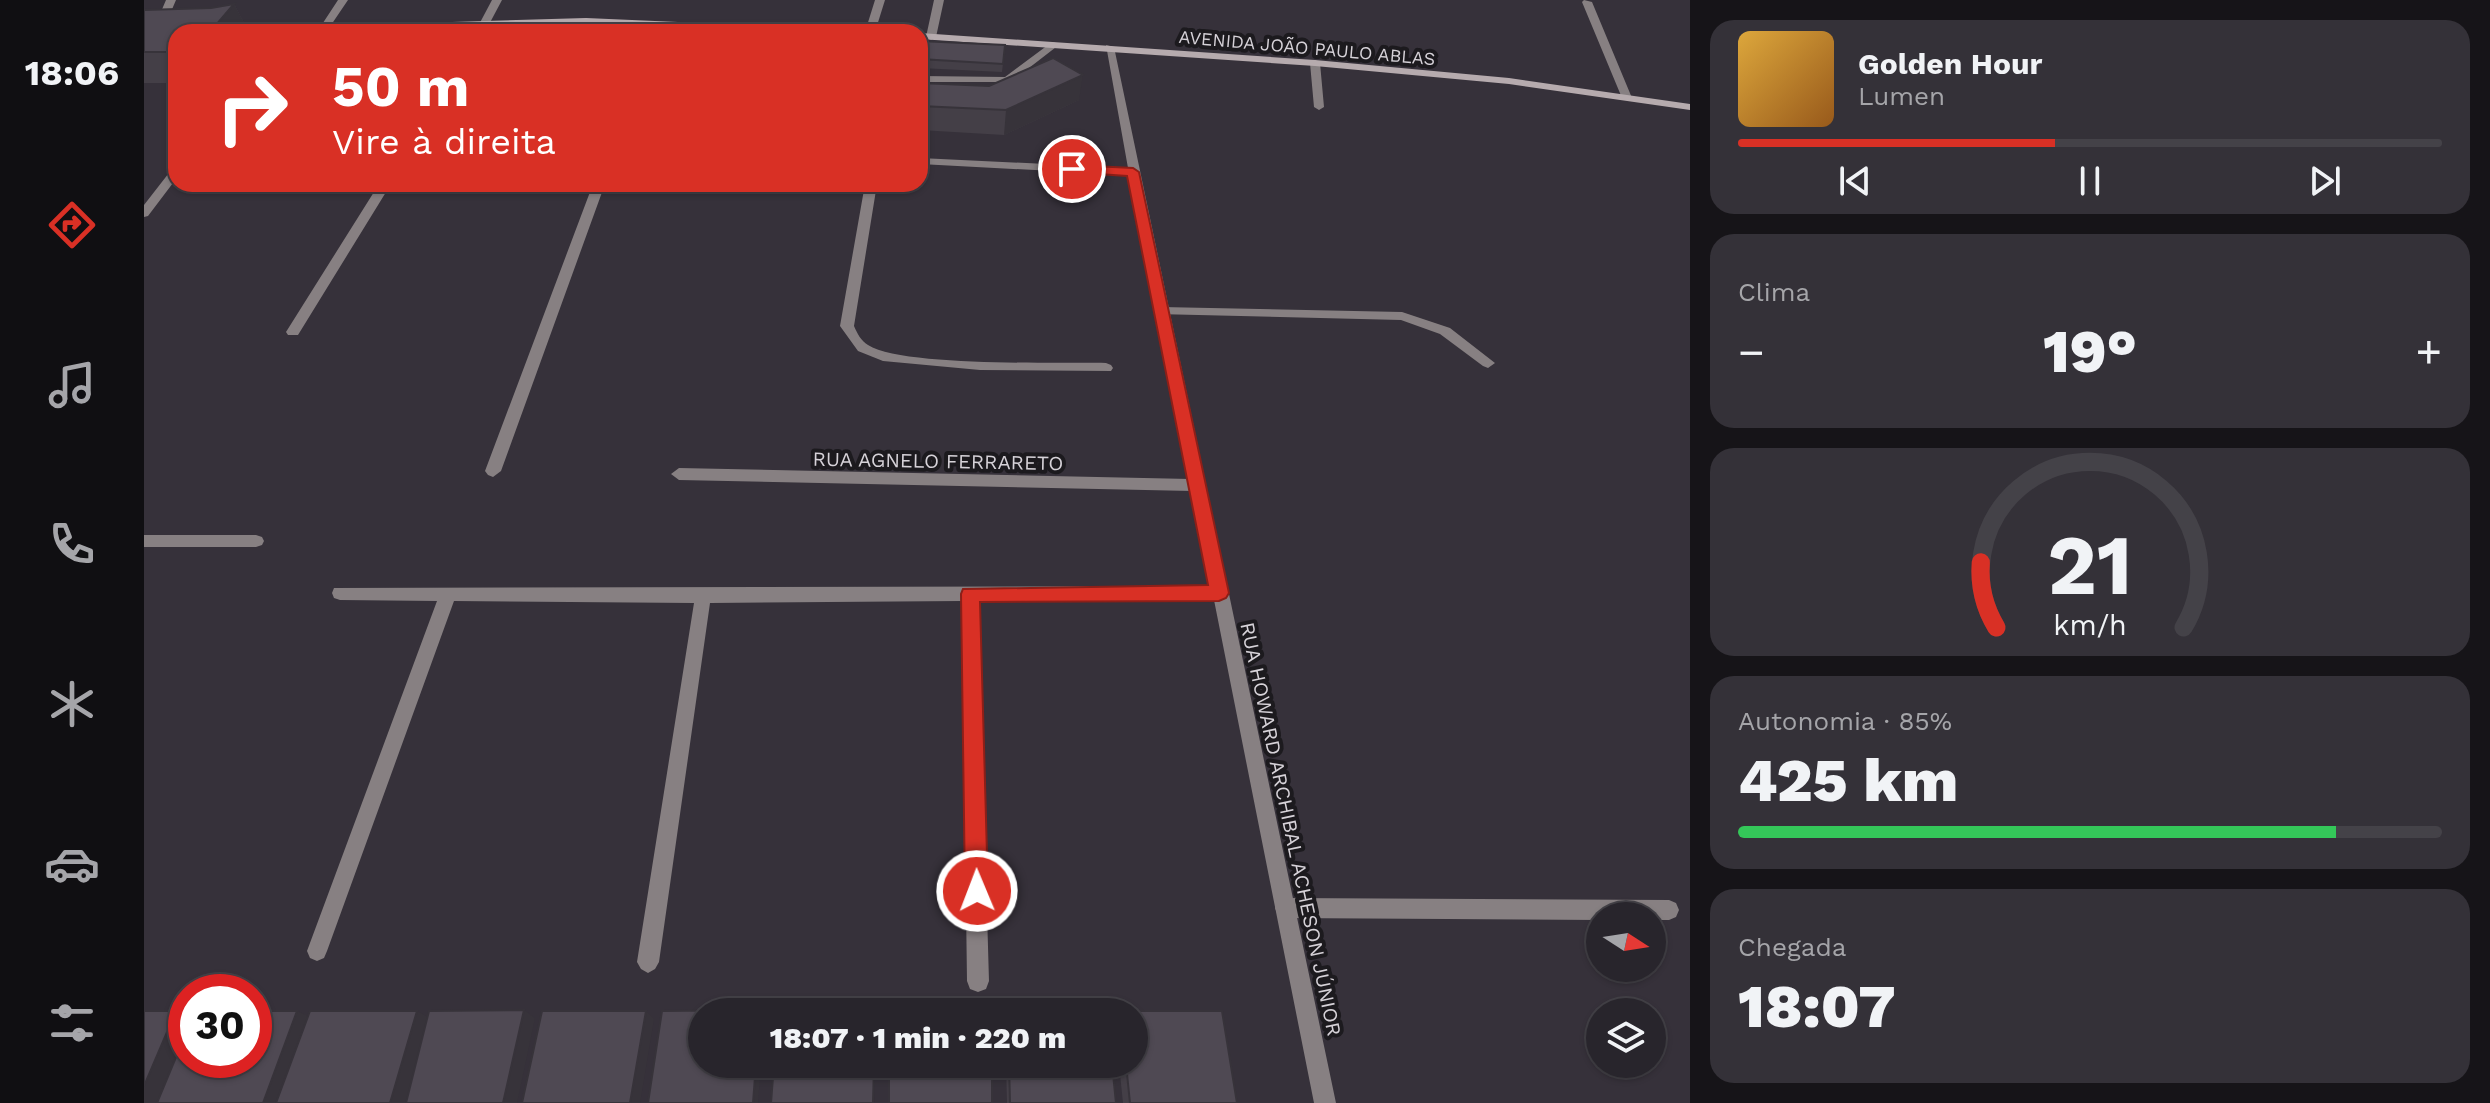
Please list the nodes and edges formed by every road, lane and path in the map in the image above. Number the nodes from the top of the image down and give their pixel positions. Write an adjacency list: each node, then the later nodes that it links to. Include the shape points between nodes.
1 (171, 0): 13 (street)
2 (343, 0): 8 (street)
3 (497, 0): 7 (street)
4 (880, 0): 11 (street)
5 (939, 0): 12 (street)
6 (1587, 2): 19 (street)
7 (486, 22): 9 (street); 10 (street)
8 (327, 24)
9 (440, 24)
10 (667, 24)
11 (872, 24)
12 (928, 31)
13 (155, 34)
14 (928, 37): 15 (street, AVENIDA JOÃO PAULO ABLAS)
15 (1055, 44): 16 (street, AVENIDA JOÃO PAULO ABLAS); 18 (street, via 1007,80)
16 (1109, 47): 17 (street, AVENIDA JOÃO PAULO ABLAS); 23 (street, RUA HOWARD ARCHIBAL ACHESON JÚNIOR)
17 (1315, 63): 19 (street, AVENIDA JOÃO PAULO ABLAS); 20 (street)
18 (928, 79)
19 (1627, 98): 21 (street, AVENIDA JOÃO PAULO ABLAS)
20 (1319, 107)
21 (1690, 107)
22 (928, 161): 23 (street)
23 (1133, 172): 29 (street, RUA HOWARD ARCHIBAL ACHESON JÚNIOR)
24 (168, 182): 28 (street)
25 (380, 192): 30 (street)
26 (596, 192): 33 (street)
27 (870, 192): 32 (street, via 847,326 865,350 904,360)
28 (144, 213)
29 (1161, 311): 31 (street, via 1402,316 1445,331); 35 (street, RUA HOWARD ARCHIBAL ACHESON JÚNIOR)
30 (293, 332)
31 (1488, 363)
32 (1106, 368)
33 (493, 471)
34 (679, 474): 35 (street, RUA AGNELO FERRARETO)
35 (1197, 485): 39 (street, RUA HOWARD ARCHIBAL ACHESON JÚNIOR)
36 (144, 541): 37 (street)
37 (256, 541)
38 (340, 593): 40 (street)
39 (1219, 593): 41 (street); 43 (street, RUA HOWARD ARCHIBAL ACHESON JÚNIOR)
40 (448, 594): 42 (street); 45 (street)
41 (970, 594): 42 (street); 47 (street)
42 (703, 596): 46 (street)
43 (1285, 908): 44 (street); 48 (street, RUA HOWARD ARCHIBAL ACHESON JÚNIOR)
44 (1669, 910)
45 (317, 951)
46 (648, 962)
47 (978, 981)
48 (1325, 1103)

